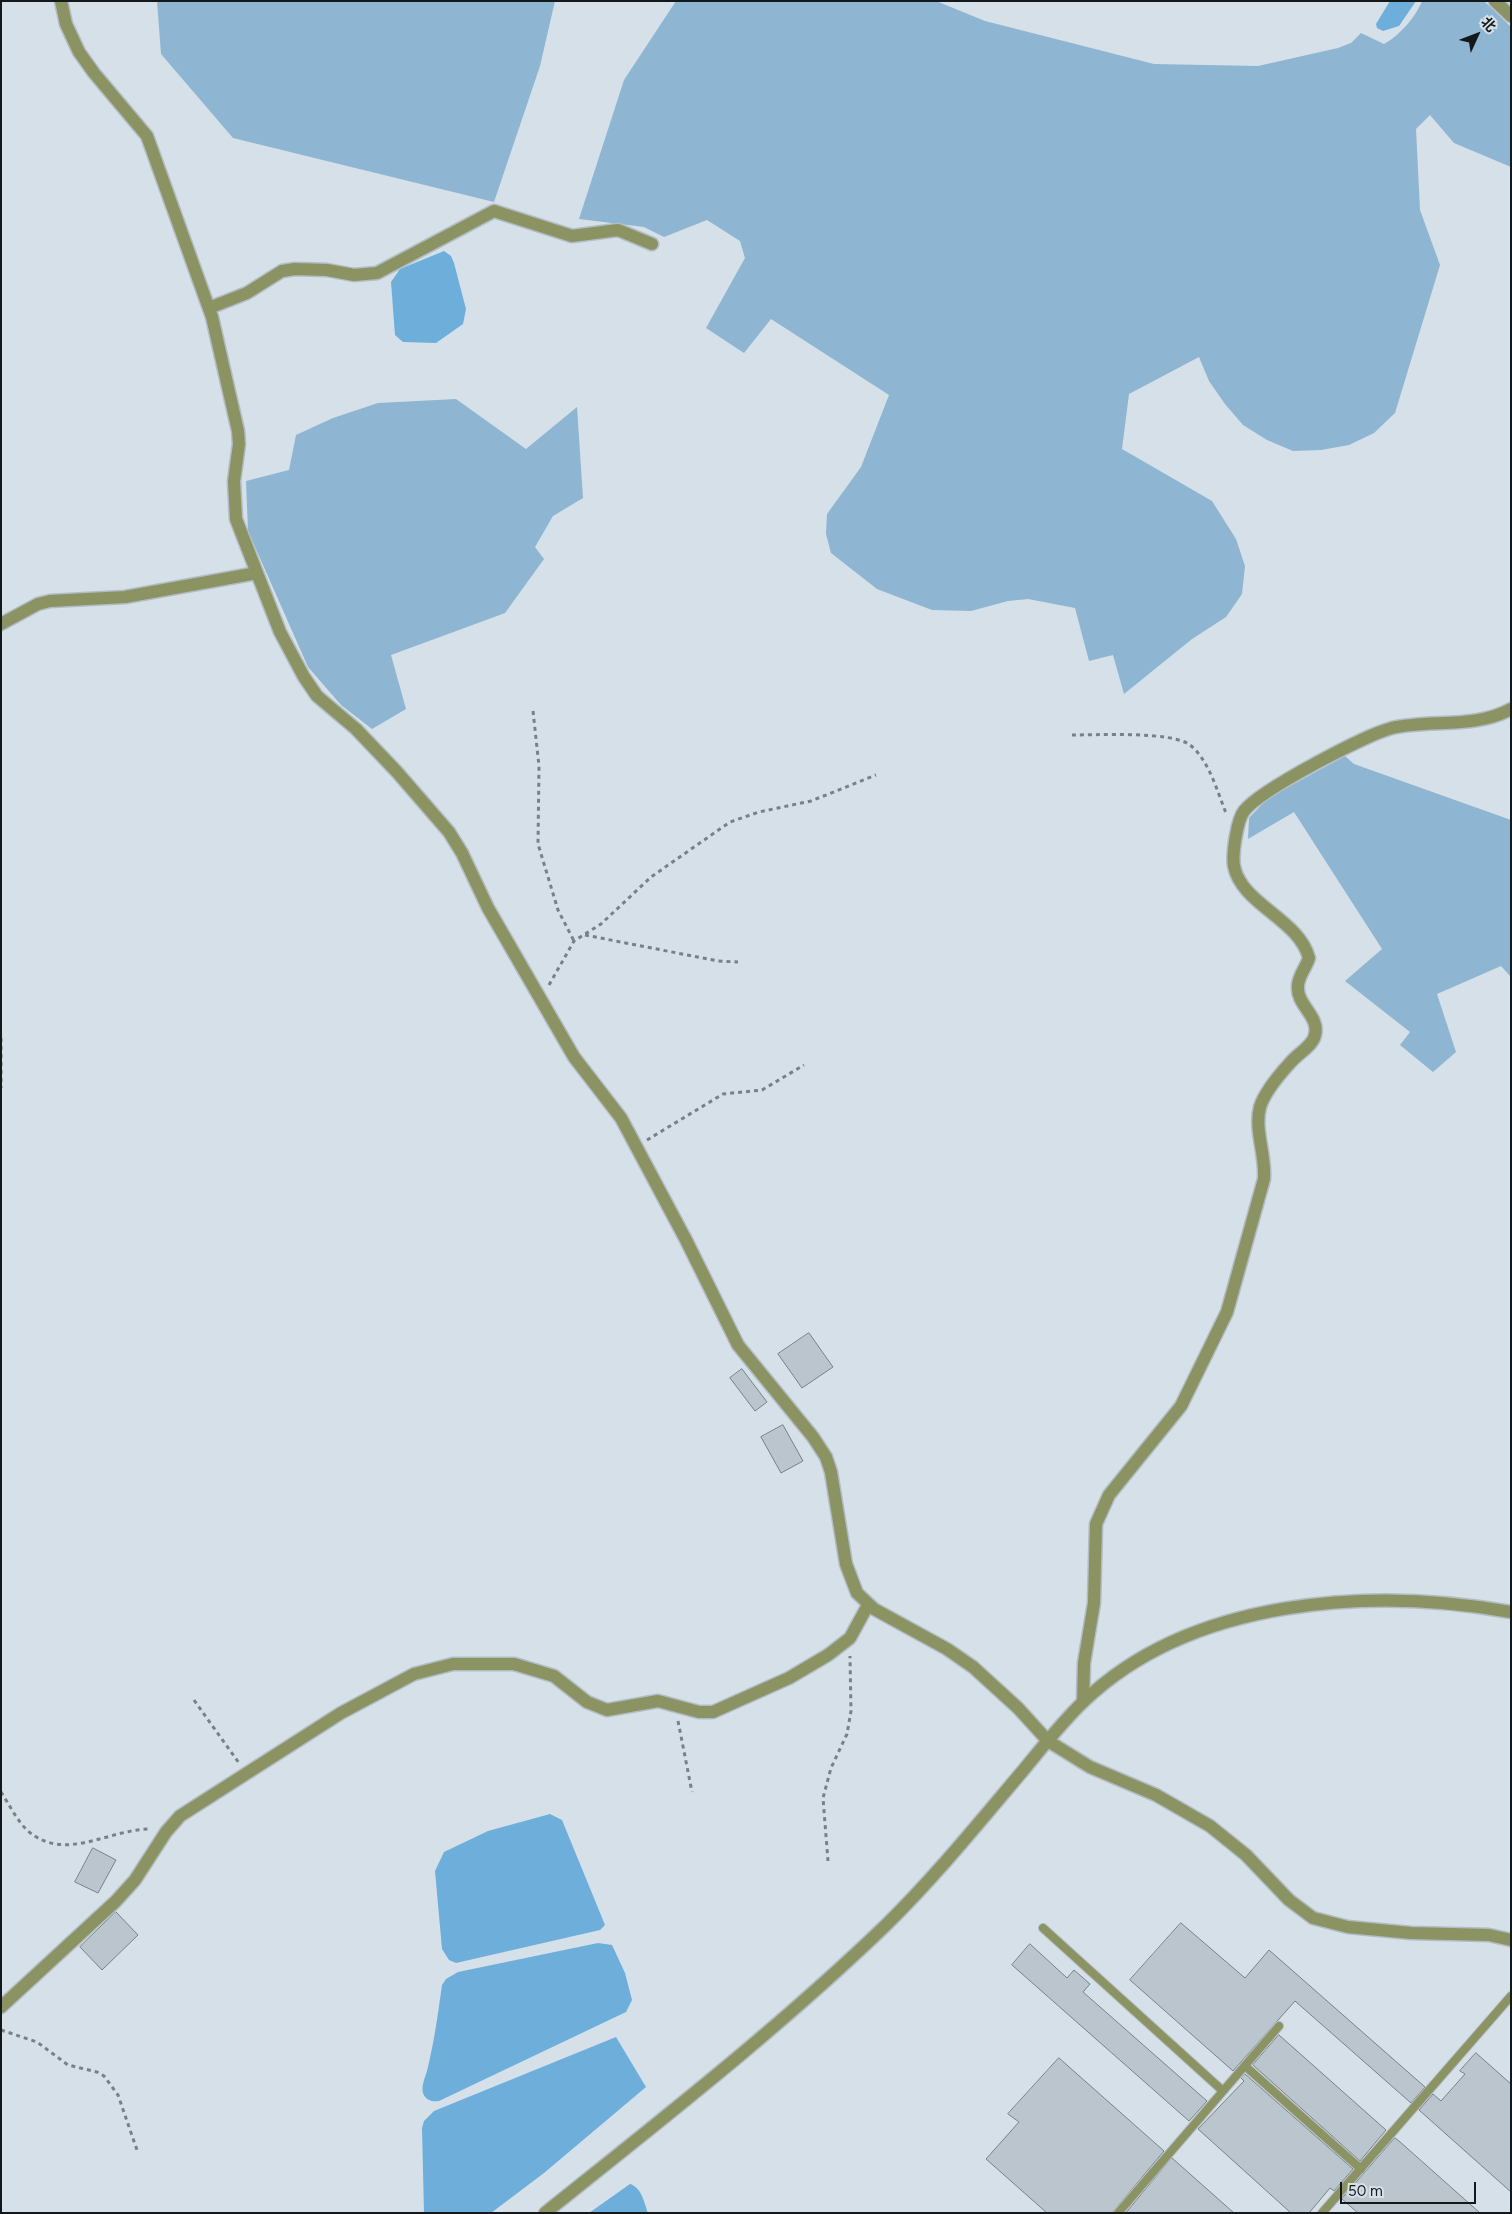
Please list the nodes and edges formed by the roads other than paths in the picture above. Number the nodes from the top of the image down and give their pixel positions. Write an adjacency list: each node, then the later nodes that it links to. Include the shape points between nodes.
1 (61, 1): 5 (street, via 66,24 80,52 147,136)
2 (1495, 1): 3 (street)
3 (1511, 16)
4 (652, 244): 5 (street, via 618,230 572,236 494,210 377,273 354,276 327,270 282,271 247,293)
5 (209, 308): 6 (street, via 238,431 234,481 236,519)
6 (257, 573): 7 (street, via 125,597 38,604); 9 (street, via 280,632 317,696 356,729 449,832 488,908 574,1057 621,1118 738,1345 826,1457 846,1564 857,1593)
7 (1, 624)
8 (1511, 709): 11 (street, via 1473,720 1393,728 1357,741 1253,801 1243,812 1233,861 1245,889 1282,921 1307,951 1309,958 1299,978 1298,994 1314,1020 1315,1035 1271,1087 1260,1107 1258,1122 1265,1164 1264,1179 1227,1312 1180,1406 1109,1495 1096,1524 1094,1602 1084,1663)
9 (868, 1604): 12 (street, via 973,1667); 16 (street, via 850,1638 828,1656 712,1712 651,1701 606,1710 587,1702 554,1676 514,1664 453,1664 414,1674 341,1713 180,1816 135,1880 116,1901)
10 (1511, 1612): 11 (street, via 1434,1603 1377,1602 1311,1606 1259,1614 1202,1629 1150,1653 1122,1670)
11 (1082, 1702): 12 (street)
12 (1048, 1741): 14 (street, via 1090,1767 1156,1795 1210,1826 1246,1856 1288,1900 1313,1918 1348,1927 1489,1935); 21 (street, via 928,1882 858,1951 790,2014)
13 (1043, 1928): 19 (lane)
14 (1511, 1940)
15 (1511, 1996): 20 (lane)
16 (1, 2007)
17 (1279, 2026): 18 (lane)
18 (1245, 2066): 19 (lane); 20 (lane)
19 (1223, 2091): 22 (lane)
20 (1361, 2169): 23 (lane)
21 (545, 2213)
22 (1118, 2213)
23 (1322, 2213)

